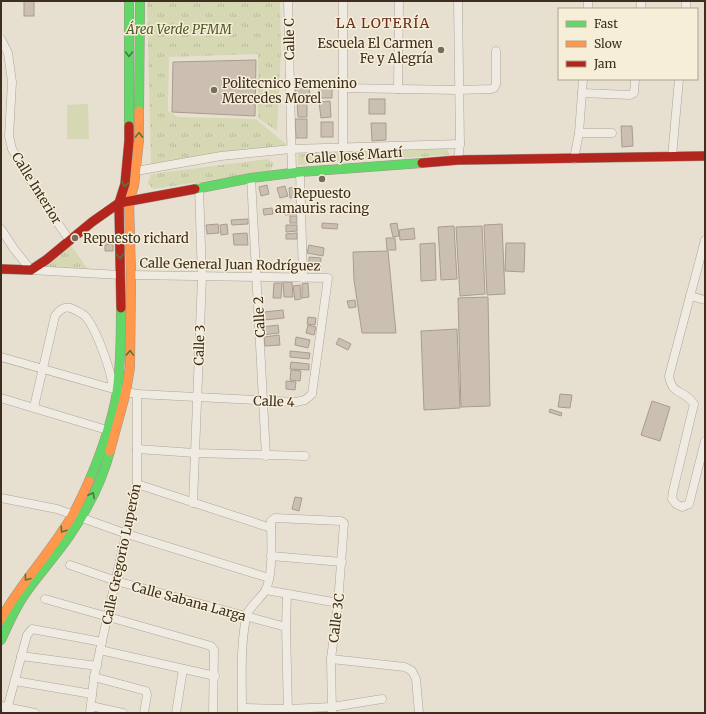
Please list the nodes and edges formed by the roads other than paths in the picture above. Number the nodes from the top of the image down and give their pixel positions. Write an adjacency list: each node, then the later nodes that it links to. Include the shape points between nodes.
1 (129, 1): 31 (main road, one-way to 31, via 129,141 125,184)
2 (140, 1): 26 (main road, one-way to 2, via 139,140)
3 (288, 1): 21 (street, Calle C)
4 (343, 1): 13 (street)
5 (399, 1): 14 (street)
6 (458, 1): 15 (street)
7 (1, 38): 9 (street, Calle Interior)
8 (496, 51): 15 (street, via 496,86)
9 (4, 54): 33 (street, Calle Interior, via 12,82 9,130 12,149 42,200)
10 (583, 80): 16 (street)
11 (636, 80): 16 (street, via 634,93 630,95)
12 (679, 80): 22 (street)
13 (342, 88): 14 (street); 20 (street)
14 (398, 89): 15 (street)
15 (458, 90): 19 (street)
16 (582, 93): 17 (street)
17 (578, 132): 18 (street); 24 (street)
18 (612, 133)
19 (460, 144): 20 (street); 25 (street)
20 (342, 147): 21 (street)
21 (291, 149): 26 (street, via 221,156); 27 (street, Calle C)
22 (672, 156): 23 (main road, Calle José Martí); 24 (main road, Calle José Martí)
23 (705, 156)
24 (574, 159): 25 (main road, Calle José Martí)
25 (458, 160): 27 (main road, Calle José Martí)
26 (136, 171): 30 (main road)
27 (296, 173): 28 (main road, Calle José Martí); 41 (street, Calle C)
28 (251, 178): 29 (main road, Calle José Martí); 40 (street, Calle 2)
29 (199, 187): 30 (main road, Calle José Martí); 39 (street, Calle 3)
30 (129, 201): 31 (main road, Calle José Martí); 38 (main road)
31 (120, 203): 33 (main road, Calle José Martí); 37 (main road, one-way to 37)
32 (1, 229): 36 (street)
33 (70, 240): 36 (main road, Calle José Martí)
34 (705, 240): 43 (street)
35 (1, 269): 36 (main road, Calle General Juan Rodríguez)
36 (31, 270): 37 (street, Calle General Juan Rodríguez)
37 (121, 275): 47 (main road)
38 (131, 275): 39 (street, Calle General Juan Rodríguez); 47 (main road, one-way to 38, via 130,367)
39 (202, 277): 40 (street, Calle General Juan Rodríguez); 49 (street, Calle 3)
40 (256, 277): 41 (street, Calle General Juan Rodríguez); 51 (street, Calle 2)
41 (303, 278): 42 (street, Calle General Juan Rodríguez)
42 (328, 278): 51 (street, Calle 4, via 312,394 301,402)
43 (690, 296): 44 (street); 54 (street, via 669,376 674,390 690,398 694,404 672,491 672,499 682,507 689,504)
44 (705, 300)
45 (1, 357): 46 (street, Calle 4)
46 (43, 369): 47 (street, Calle 4); 47 (street, via 55,316 59,310 70,308 85,316 91,325); 52 (street)
47 (119, 390): 48 (street, Calle 4); 53 (main road); 62 (main road, one-way to 47, via 100,481 109,455)
48 (137, 394): 49 (street, Calle 4); 55 (street, Calle Gregorio Luperón)
49 (198, 396): 51 (street, Calle 4); 56 (street, Calle 3)
50 (1, 398): 52 (street)
51 (263, 401): 57 (street, Calle 2)
52 (34, 407): 53 (street)
53 (107, 430): 62 (main road)
54 (705, 441)
55 (137, 449): 56 (street); 59 (street, Calle Gregorio Luperón)
56 (196, 453): 57 (street); 61 (street, Calle 3)
57 (266, 456): 58 (street)
58 (305, 456)
59 (138, 484): 61 (street); 64 (street, Calle Gregorio Luperón)
60 (1, 498): 62 (street, via 58,509)
61 (193, 503): 63 (street)
62 (77, 516): 64 (street); 74 (main road, via 53,550 18,589)
63 (271, 525): 65 (street); 66 (street, Calle 3C, via 274,518 342,521)
64 (127, 534): 68 (street); 69 (street, Calle Gregorio Luperón)
65 (271, 556): 66 (street); 68 (street)
66 (342, 562): 73 (street, Calle 3C)
67 (70, 565): 69 (street, Calle Sabana Larga)
68 (269, 578): 70 (street)
69 (116, 581): 75 (street, Calle Sabana Larga); 76 (street, Calle Gregorio Luperón)
70 (266, 590): 71 (street); 75 (street)
71 (286, 594): 73 (street); 78 (street)
72 (46, 599): 76 (street)
73 (338, 603): 82 (street, Calle 3C)
74 (10, 611): 77 (main road); 79 (main road)
75 (246, 616): 78 (street, Calle Sabana Larga); 93 (street, via 242,659)
76 (108, 617): 80 (street, Calle Gregorio Luperón); 85 (street, via 211,646 214,650)
77 (1, 619)
78 (286, 627): 94 (street)
79 (1, 640)
80 (101, 646): 81 (street, via 32,629 29,631); 83 (street, Calle Gregorio Luperón); 84 (street)
81 (21, 656): 83 (street); 87 (street)
82 (331, 659): 92 (street, Calle 3C); 100 (street, via 405,667 412,671 416,679)
83 (97, 666): 86 (street, Calle Gregorio Luperón)
84 (183, 669): 85 (street); 98 (street)
85 (215, 676): 99 (street)
86 (94, 677): 88 (street, Calle Gregorio Luperón); 97 (street, via 146,691)
87 (15, 680): 88 (street); 90 (street)
88 (92, 694): 91 (street, Calle Gregorio Luperón)
89 (382, 699): 92 (street)
90 (5, 709): 95 (street)
91 (90, 710): 96 (street)
92 (332, 710): 94 (street)
93 (242, 711): 94 (street)
94 (288, 711)
95 (35, 713)
96 (123, 713)
97 (144, 713)
98 (176, 713)
99 (213, 713)
100 (419, 713)

